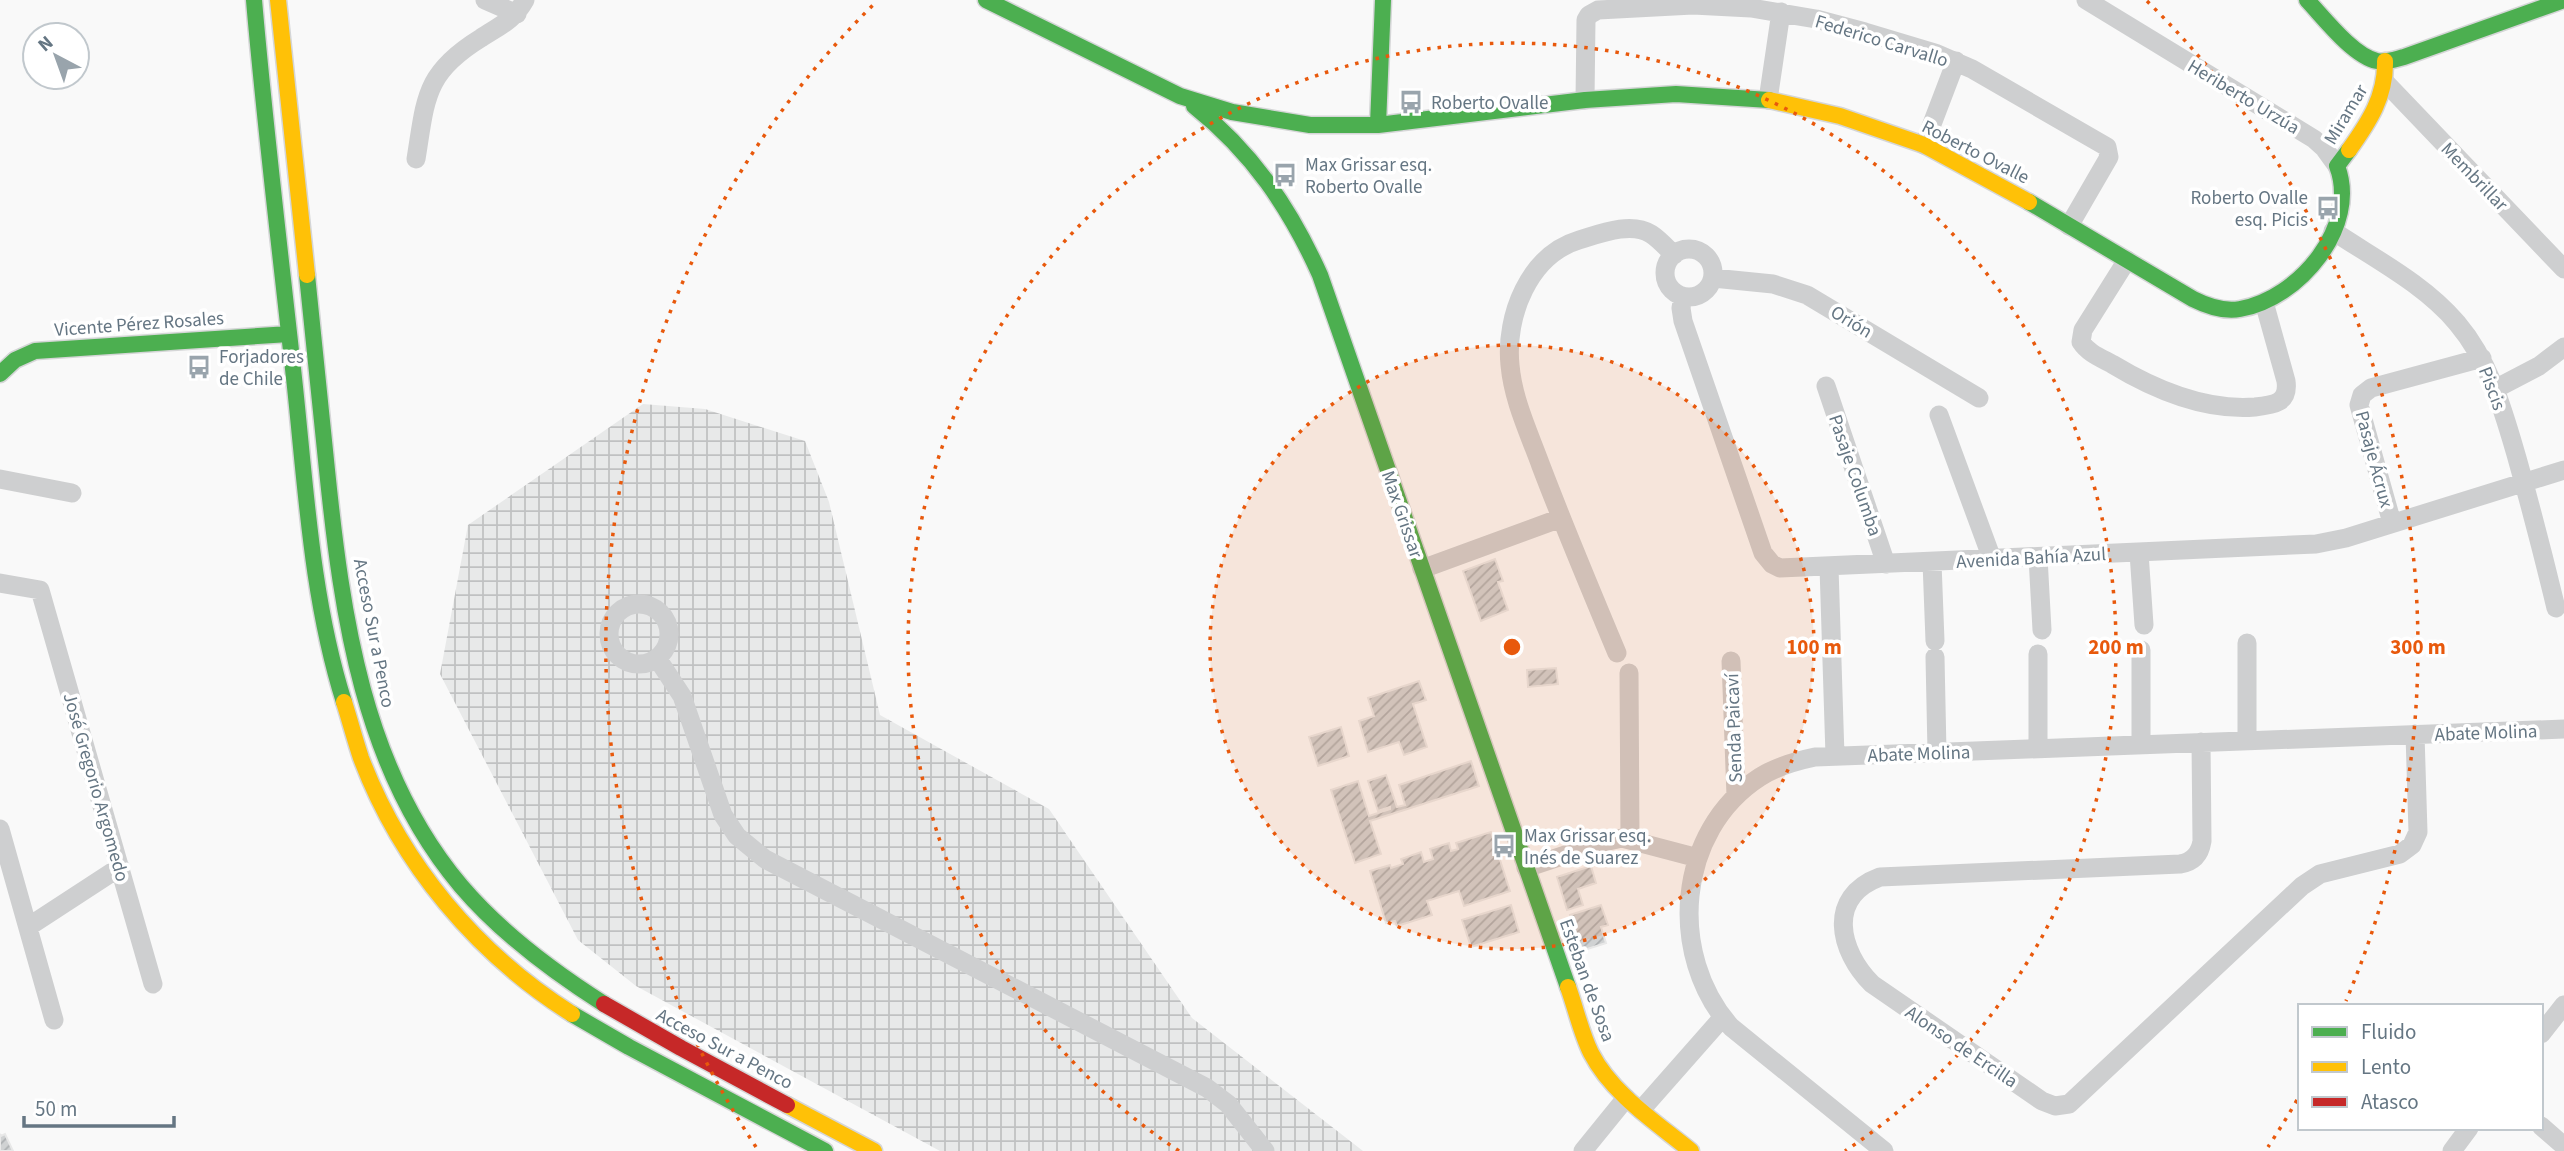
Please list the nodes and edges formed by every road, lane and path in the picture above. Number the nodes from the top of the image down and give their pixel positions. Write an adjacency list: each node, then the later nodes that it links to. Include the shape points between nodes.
1 (254, 0): 33 (street)
2 (278, 0): 90 (street, Acceso Sur a Penco, via 343,594 371,719 407,803 462,886 512,936 567,981 643,1028)
3 (485, 0): 9 (street)
4 (986, 0): 14 (street, Roberto Ovalle)
5 (1383, 0): 18 (street)
6 (2086, 0): 23 (street, Heriberto Urzúa, via 2314,139)
7 (2307, 0): 12 (street, via 2362,53)
8 (2564, 0): 12 (street)
9 (521, 7): 22 (street, via 440,71 428,95)
10 (1781, 12): 11 (street, Federico Carvallo); 15 (street, Federico Carvallo, via 1693,5 1594,12 1586,20); 16 (street)
11 (1956, 61): 20 (street); 25 (street, Federico Carvallo, via 2107,147 2109,158)
12 (2385, 61): 13 (street, Miramar)
13 (2386, 83): 23 (street, Miramar); 29 (street, Membrillar)
14 (1180, 96): 17 (street, Roberto Ovalle); 24 (street, Max Grissar, via 1224,130)
15 (1585, 100): 16 (street, Roberto Ovalle, via 1676,93); 18 (street, Roberto Ovalle)
16 (1768, 100): 20 (street, Roberto Ovalle, via 1840,116)
17 (1287, 122): 18 (street, Roberto Ovalle, via 1332,127); 19 (street)
18 (1378, 124)
19 (1270, 134)
20 (1924, 145): 25 (street, Roberto Ovalle)
21 (1261, 151): 24 (street)
22 (416, 159)
23 (2337, 166): 26 (street, via 2343,202)
24 (1261, 171): 53 (street, Max Grissar, via 1298,227 1320,275)
25 (2069, 226): 28 (street, Roberto Ovalle)
26 (2333, 231): 32 (street, Roberto Ovalle, via 2302,274); 35 (street, Piscis, via 2440,305)
27 (1674, 255): 30 (street, via 1690,250 1702,253 1712,267); 31 (street, Avenida Bahía Azul, via 1666,276 1669,286); 45 (street, via 1650,233 1624,229 1563,246 1542,261 1529,280 1513,321 1510,367 1520,410)
28 (2127, 260): 32 (street, Roberto Ovalle, via 2214,307 2239,309); 32 (street, via 2082,330 2081,342 2135,378 2174,395 2241,408 2278,404 2284,399 2286,381)
29 (2564, 269)
30 (1713, 278): 31 (street, via 1702,293); 39 (street, Orión, via 1773,284 1807,295)
31 (1683, 296): 52 (street, Avenida Bahía Azul, via 1683,321 1763,552 1780,568)
32 (2264, 302)
33 (289, 334): 36 (street, Vicente Pérez Rosales, via 35,351); 89 (street, via 316,579 331,663 360,760 405,847 474,936 548,999 617,1041)
34 (2564, 347): 38 (street)
35 (2482, 358): 38 (street, Piscis); 46 (street, Pasaje Ácrux, via 2371,388 2362,395 2359,405)
36 (0, 374)
37 (1826, 386): 51 (street, Pasaje Columba)
38 (2495, 389): 43 (street, Piscis)
39 (1979, 398)
40 (1939, 415): 49 (street)
41 (2564, 470): 43 (street, Avenida Bahía Azul)
42 (0, 479): 44 (street)
43 (2524, 482): 46 (street, Avenida Bahía Azul); 55 (street, Piscis)
44 (72, 494)
45 (1561, 518): 53 (street); 60 (street)
46 (2392, 523): 47 (street, Avenida Bahía Azul, via 2316,544)
47 (2139, 553): 48 (street, Avenida Bahía Azul); 56 (street)
48 (2038, 557): 49 (street, Avenida Bahía Azul); 57 (street)
49 (1992, 559): 50 (street, Avenida Bahía Azul)
50 (1932, 562): 51 (street, Avenida Bahía Azul); 71 (street)
51 (1886, 564): 52 (street, Avenida Bahía Azul)
52 (1829, 566): 72 (street)
53 (1422, 569): 78 (street, Max Grissar)
54 (0, 583): 77 (street, José Gregorio Argomedo, via 40,590)
55 (2556, 608)
56 (2144, 625)
57 (2042, 630)
58 (2247, 643): 67 (street)
59 (2141, 650): 69 (street)
60 (1617, 653)
61 (2038, 654): 70 (street)
62 (657, 657): 91 (street, via 687,708 723,815 750,849 1207,1088 1228,1104)
63 (1731, 661): 73 (street, Senda Paicaví)
64 (1629, 673): 75 (street)
65 (2564, 729): 66 (street, Abate Molina)
66 (2415, 734): 67 (street, Abate Molina); 68 (street, Alonso de Ercilla, via 2418,832 2412,845 2400,854 2320,874 2302,886 2069,1104 2055,1106 2042,1101 1872,984 1853,961 1845,942 1845,912 1860,887 1880,877 2191,861 2202,841)
67 (2247, 740): 68 (street, Abate Molina)
68 (2201, 742): 69 (street, Abate Molina)
69 (2141, 744): 70 (street, Abate Molina)
70 (2038, 748): 71 (street, Abate Molina)
71 (1937, 752): 72 (street, Abate Molina)
72 (1835, 756): 73 (street, Abate Molina, via 1777,768)
73 (1736, 796): 76 (street, Abate Molina, via 1714,825)
74 (0, 829): 79 (street)
75 (1630, 839): 76 (street); 78 (street, via 1604,842)
76 (1698, 858): 82 (street, Abate Molina, via 1689,898 1690,942 1702,983)
77 (120, 867): 79 (street); 80 (street, José Gregorio Argomedo)
78 (1526, 868): 85 (street, Esteban de Sosa, via 1585,1038 1599,1066)
79 (28, 927): 83 (street)
80 (153, 984)
81 (2564, 1005): 84 (street)
82 (1723, 1017): 85 (street); 94 (street, Abate Molina)
83 (54, 1020)
84 (2543, 1031)
85 (1634, 1104): 92 (street); 93 (street, Esteban de Sosa)
86 (2543, 1128): 88 (street)
87 (2468, 1130): 95 (street)
88 (2564, 1146)
89 (825, 1151)
90 (874, 1151)
91 (1265, 1151)
92 (1583, 1151)
93 (1692, 1151)
94 (1884, 1151)
95 (2452, 1151)

